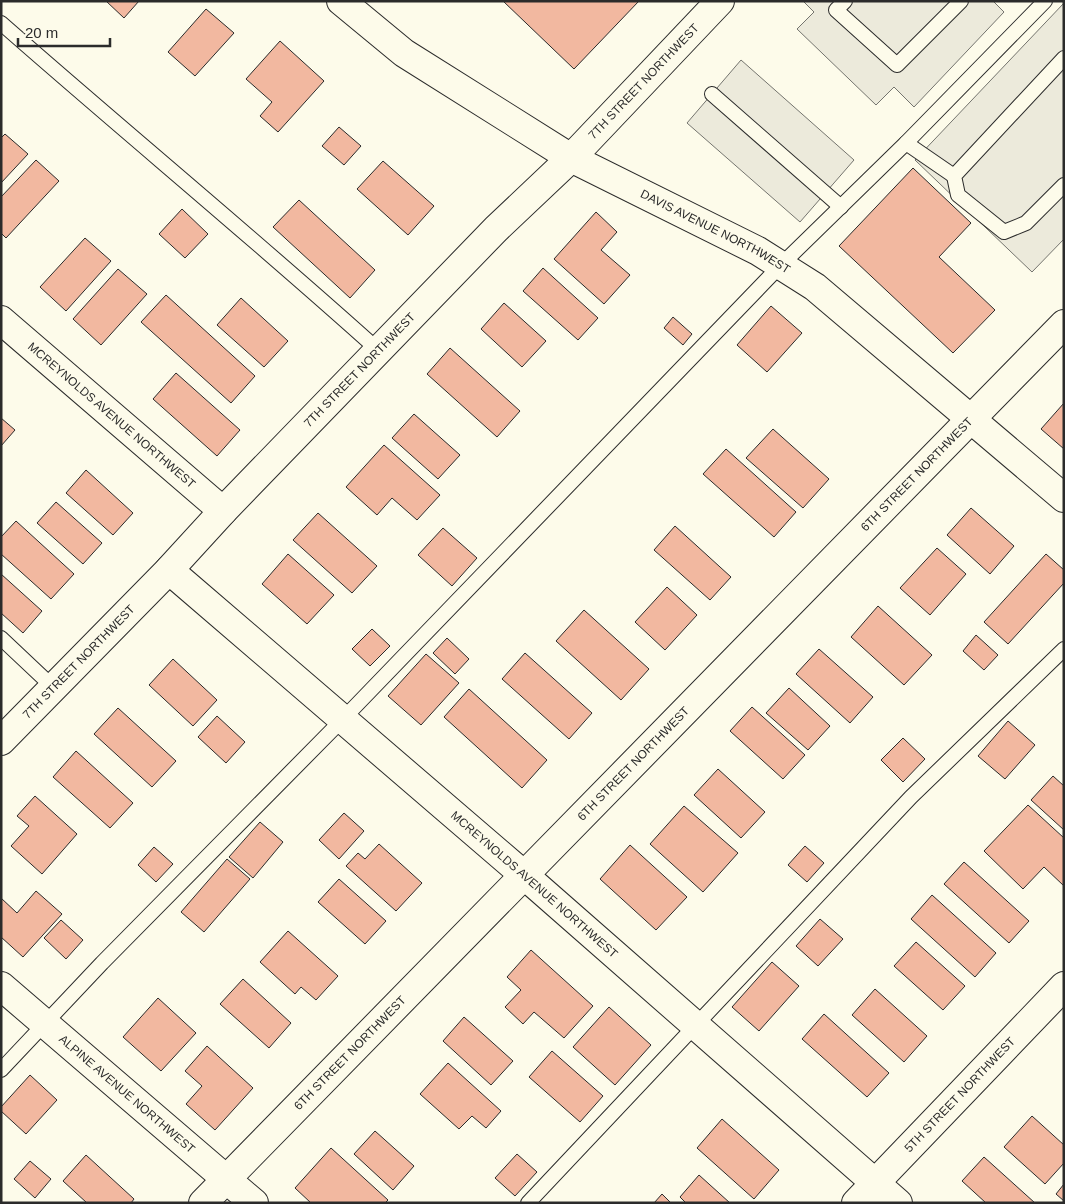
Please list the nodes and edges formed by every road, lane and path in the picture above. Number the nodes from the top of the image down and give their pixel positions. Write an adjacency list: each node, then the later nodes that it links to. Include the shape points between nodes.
1 (341, 1): 10 (street, DAVIS AVENUE NORTHWEST, via 404,54)
2 (720, 1): 10 (street, 7TH STREET NORTHWEST)
3 (845, 1): 4 (lane, via 836,10 897,65)
4 (961, 1)
5 (1038, 4): 9 (lane)
6 (1, 23): 17 (lane, via 267,250)
7 (1064, 58): 11 (lane)
8 (712, 94): 13 (lane)
9 (906, 142): 11 (lane); 13 (lane)
10 (571, 158): 14 (street, DAVIS AVENUE NORTHWEST); 17 (street, 7TH STREET NORTHWEST, via 496,229)
11 (954, 176): 12 (lane, via 958,194 1004,232 1026,223)
12 (1064, 185)
13 (841, 207): 14 (lane)
14 (781, 265): 18 (street, DAVIS AVENUE NORTHWEST, via 815,287); 25 (lane)
15 (1, 320): 20 (street, MCREYNOLDS AVENUE NORTHWEST)
16 (1064, 324): 18 (street, 6TH STREET NORTHWEST)
17 (378, 350): 20 (street, 7TH STREET NORTHWEST)
18 (971, 418): 19 (street, DAVIS AVENUE NORTHWEST); 27 (street, 6TH STREET NORTHWEST)
19 (1064, 498)
20 (223, 511): 21 (street, 7TH STREET NORTHWEST)
21 (169, 570): 24 (street, 7TH STREET NORTHWEST); 25 (street, MCREYNOLDS AVENUE NORTHWEST)
22 (1, 638): 24 (lane)
23 (1064, 649): 31 (lane, via 911,797)
24 (54, 688): 26 (street, 7TH STREET NORTHWEST)
25 (343, 718): 27 (street, MCREYNOLDS AVENUE NORTHWEST); 30 (lane, via 115,949)
26 (1, 741)
27 (524, 875): 31 (street, MCREYNOLDS AVENUE NORTHWEST); 33 (street, 6TH STREET NORTHWEST)
28 (1, 986): 30 (street, ALPINE AVENUE NORTHWEST)
29 (1064, 986): 34 (street, 5TH STREET NORTHWEST)
30 (46, 1024): 32 (lane); 33 (street, ALPINE AVENUE NORTHWEST)
31 (695, 1025): 34 (street, MCREYNOLDS AVENUE NORTHWEST); 37 (lane)
32 (1, 1070)
33 (226, 1179): 35 (street, 6TH STREET NORTHWEST); 36 (street, ALPINE AVENUE NORTHWEST)
34 (875, 1183): 38 (street, 5TH STREET NORTHWEST); 39 (street, MCREYNOLDS AVENUE NORTHWEST)
35 (203, 1203)
36 (254, 1203)
37 (528, 1203)
38 (856, 1203)
39 (898, 1203)

